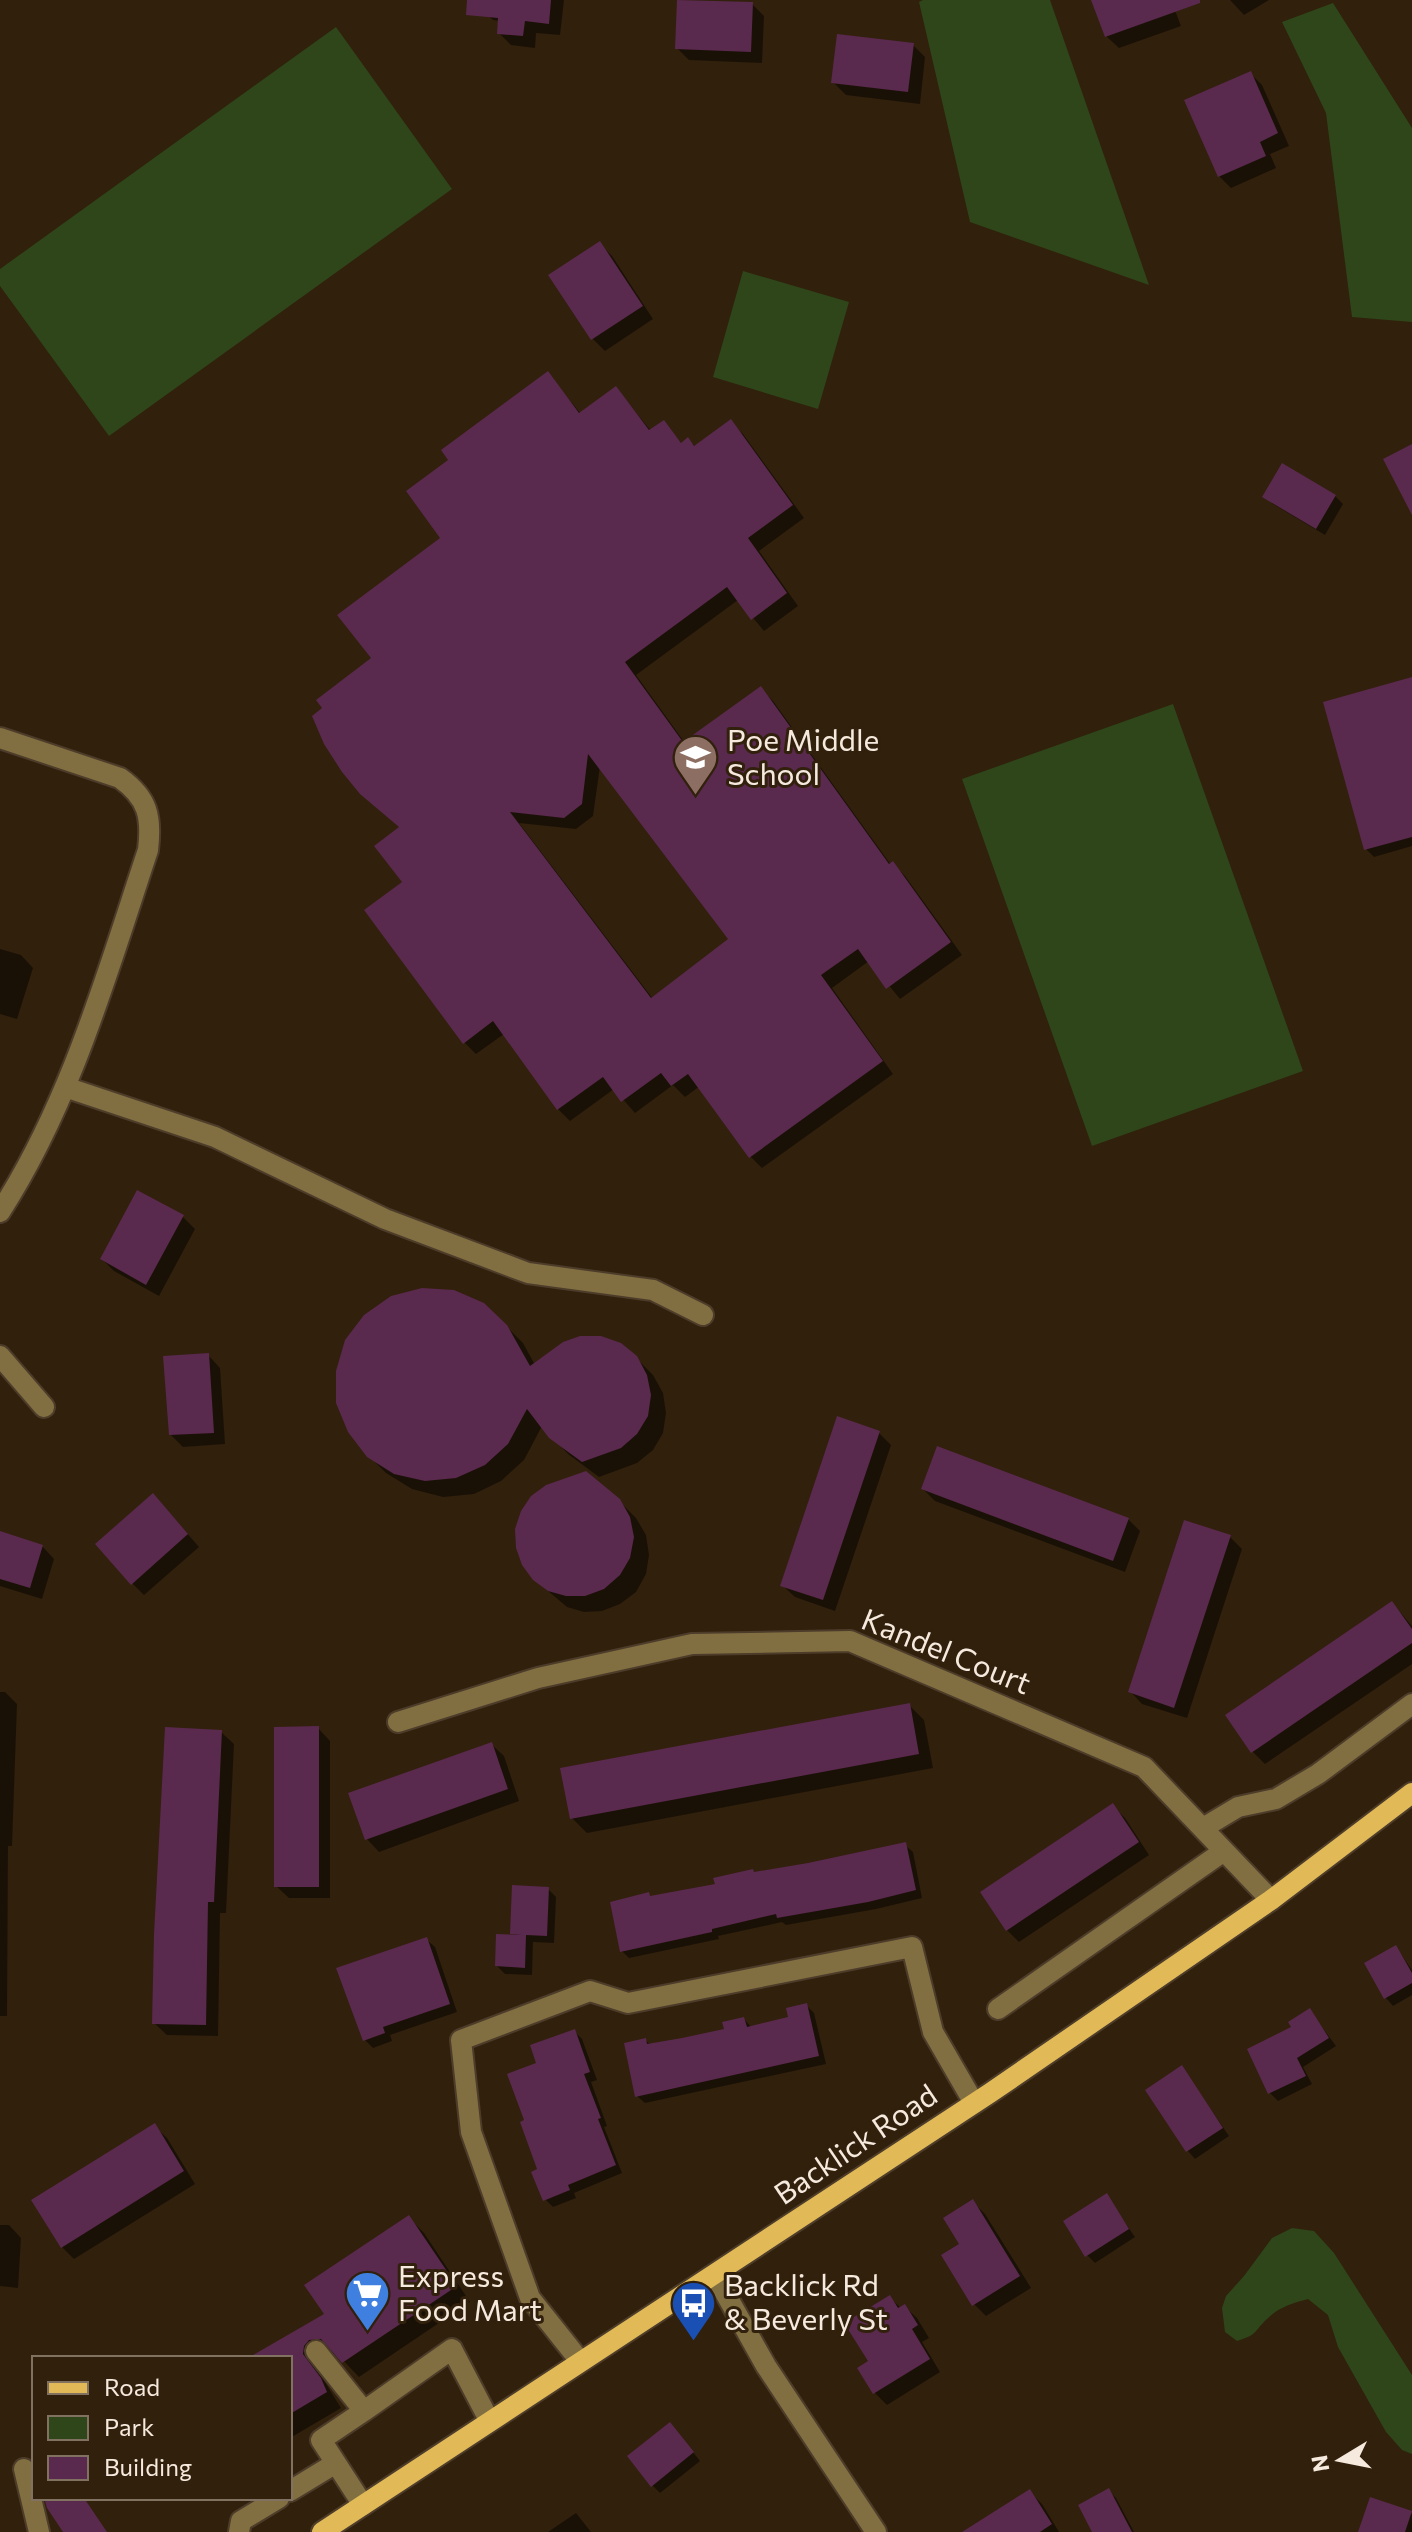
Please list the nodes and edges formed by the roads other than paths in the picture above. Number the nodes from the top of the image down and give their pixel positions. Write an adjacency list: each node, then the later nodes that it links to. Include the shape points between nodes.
1 (0, 738): 2 (street, via 120,778 145,804 150,829 148,850)
2 (65, 1087): 3 (street, via 23,1177); 4 (street, via 215,1137 385,1219 528,1273 653,1290)
3 (0, 1212)
4 (703, 1315)
5 (0, 1356): 6 (street)
6 (44, 1407)
7 (1412, 1704): 10 (street, via 1307,1781 1276,1799 1238,1807)
8 (398, 1722): 10 (street, Kandel Court, via 538,1678 692,1644 850,1641 1144,1767)
9 (1409, 1800): 12 (main road, Backlick Road)
10 (1203, 1828): 11 (street, Kandel Court)
11 (1224, 1851): 12 (street, Kandel Court); 13 (street)
12 (1271, 1900): 14 (main road, Backlick Road)
13 (998, 2009)
14 (974, 2103): 15 (main road, Backlick Road); 17 (street, via 933,2032 912,1947 628,2003 590,1991 461,2040 471,2132 530,2298)
15 (715, 2275): 17 (main road, Backlick Road); 28 (street, via 766,2366)
16 (316, 2351): 18 (street)
17 (580, 2361): 19 (main road, Backlick Road)
18 (364, 2411): 19 (street, via 452,2349); 20 (street, via 321,2440)
19 (489, 2420): 24 (main road, Backlick Road)
20 (336, 2463): 22 (street); 24 (street)
21 (24, 2469): 25 (street)
22 (292, 2490)
23 (276, 2500): 26 (street, via 241,2521)
24 (363, 2505): 27 (main road, Backlick Road)
25 (39, 2532)
26 (239, 2532)
27 (322, 2532)
28 (876, 2532)

